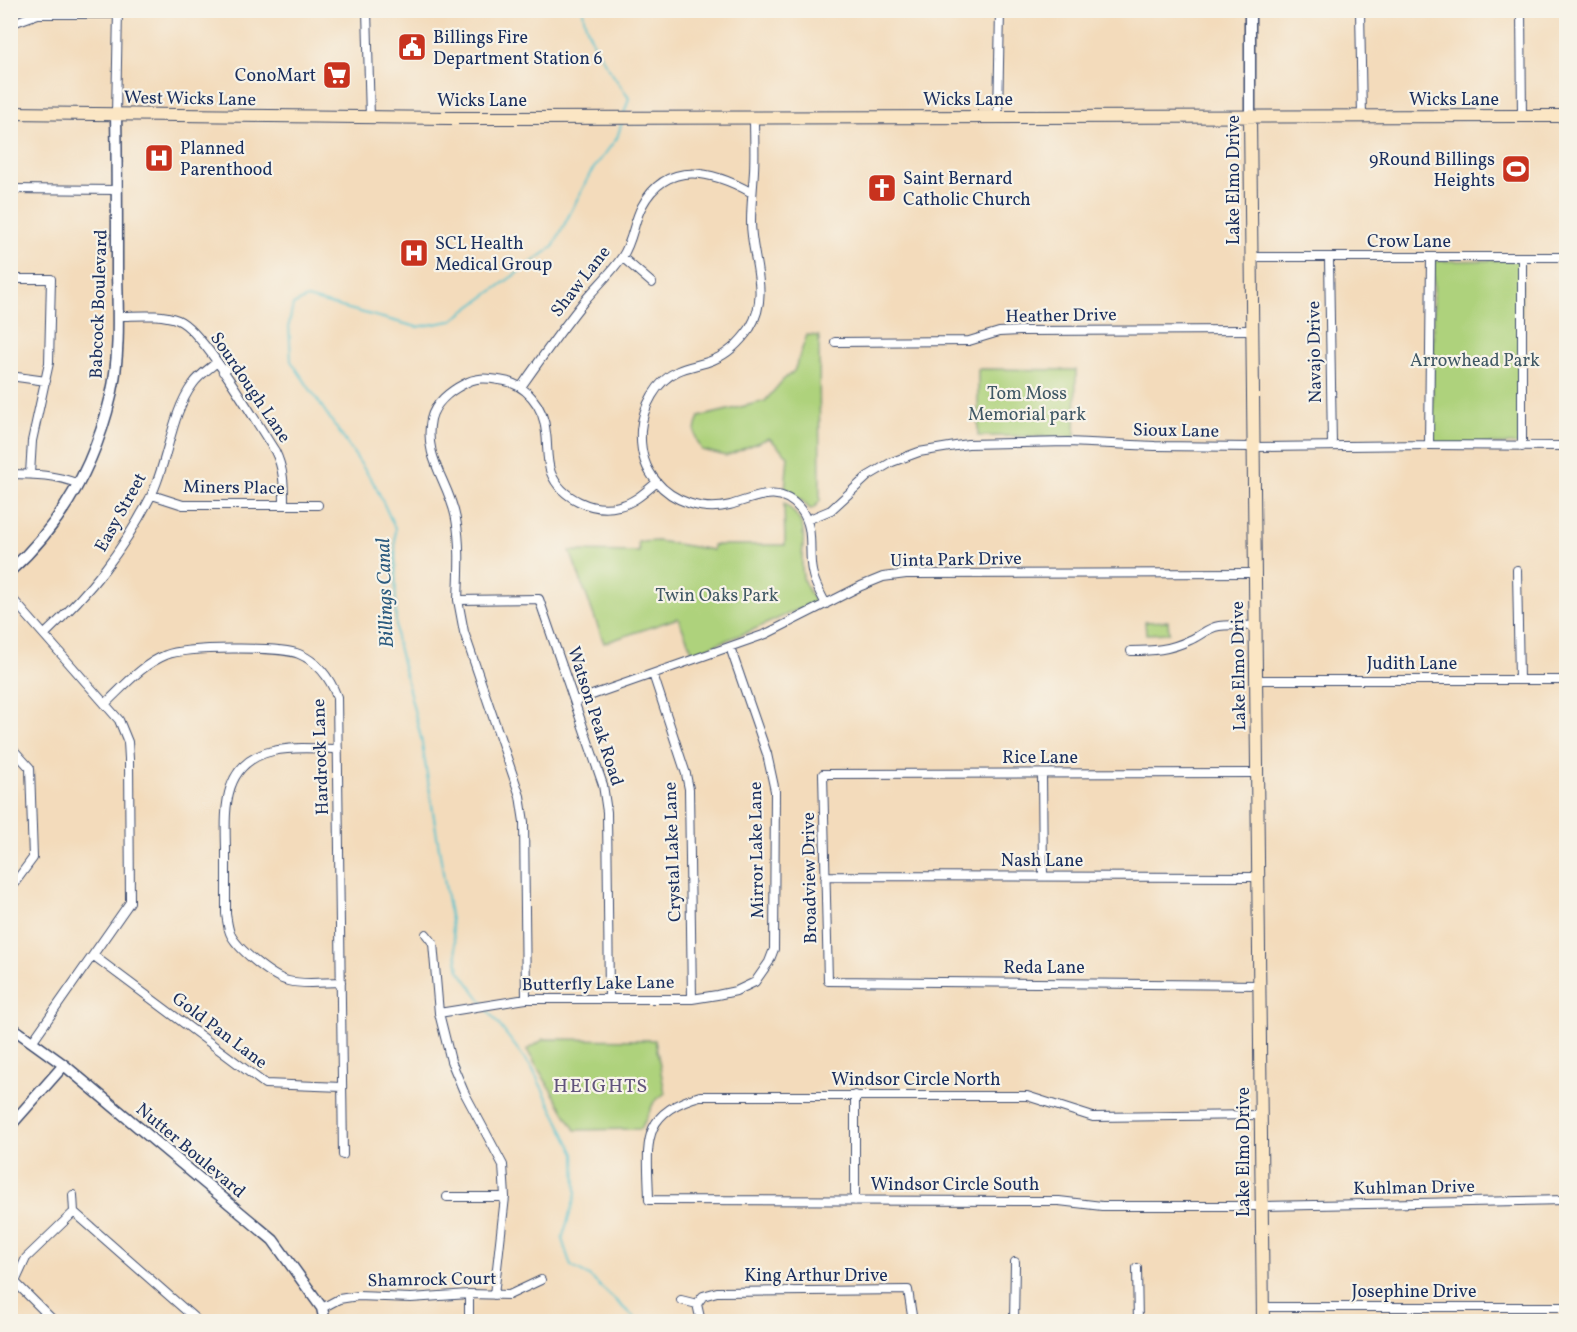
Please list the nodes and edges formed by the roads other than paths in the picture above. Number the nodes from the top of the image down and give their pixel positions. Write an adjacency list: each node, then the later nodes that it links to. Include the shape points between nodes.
1 (367, 10): 16 (street)
2 (999, 10): 13 (street)
3 (1250, 10): 10 (street, Lake Elmo Drive)
4 (1360, 10): 14 (street)
5 (1521, 10): 15 (street)
6 (118, 12): 7 (street, via 38,14); 9 (street)
7 (10, 24)
8 (10, 113): 9 (main road, West Wicks Lane)
9 (116, 115): 16 (main road, West Wicks Lane); 18 (street, Babcock Boulevard)
10 (1250, 116): 13 (main road, Wicks Lane); 14 (main road, Wicks Lane); 22 (main road, Lake Elmo Drive)
11 (1566, 116): 15 (main road, Wicks Lane)
12 (754, 117): 13 (main road, Wicks Lane); 16 (main road, Wicks Lane); 19 (street)
13 (998, 117)
14 (1362, 117): 15 (main road, Wicks Lane)
15 (1522, 117)
16 (369, 118)
17 (10, 189): 18 (street)
18 (117, 190): 28 (street, Babcock Boulevard)
19 (752, 193): 21 (street, Shaw Lane, via 702,173 668,179 654,187 641,208 632,240); 44 (street, via 758,314 731,349 714,360 677,371 662,382 651,399 642,418 640,440 645,464)
20 (1522, 256): 23 (street, Crow Lane); 24 (street, Crow Lane); 41 (street)
21 (622, 257): 27 (street); 36 (street, Shaw Lane)
22 (1251, 257): 25 (street, Crow Lane); 29 (main road, Lake Elmo Drive)
23 (1431, 257): 25 (street, Crow Lane); 37 (street)
24 (1566, 257)
25 (1329, 258): 38 (street, Navajo Drive)
26 (10, 279): 35 (street, via 51,279 51,343)
27 (652, 283)
28 (118, 316): 31 (street, Sourdough Lane, via 181,321); 45 (street, Babcock Boulevard, via 111,395)
29 (1253, 330): 30 (street, Heather Drive, via 1020,331 999,332 969,341); 40 (main road, Lake Elmo Drive)
30 (835, 342)
31 (217, 362): 33 (street, Sourdough Lane); 46 (street, Easy Street, via 194,381 180,407)
32 (232, 365): 33 (street)
33 (224, 372): 47 (street, Sourdough Lane, via 281,463)
34 (10, 376): 35 (street)
35 (46, 381): 43 (street, via 32,441)
36 (521, 387): 44 (street, via 540,408 552,475 562,490 578,502 617,507 644,494); 54 (street, via 503,380 468,381 448,392 433,413 428,434 431,454 451,498 457,527)
37 (1429, 445): 38 (street, Sioux Lane); 41 (street, Sioux Lane)
38 (1332, 446): 40 (street, Sioux Lane)
39 (1566, 446): 41 (street, Sioux Lane)
40 (1253, 447): 49 (street, Sioux Lane, via 1068,442 941,447 892,462 868,476 831,510); 52 (main road, Lake Elmo Drive)
41 (1522, 447)
42 (10, 474): 43 (street)
43 (30, 474): 45 (street)
44 (657, 482): 49 (street, via 675,498 711,508 753,496 778,496 790,500)
45 (79, 484): 51 (street, Babcock Boulevard, via 41,541)
46 (152, 495): 47 (street, Miners Place, via 183,505); 57 (street, Easy Street, via 107,568)
47 (284, 505): 48 (street, Miners Place)
48 (318, 505)
49 (807, 520): 55 (street, via 811,569)
50 (1517, 570): 62 (street)
51 (10, 571)
52 (1255, 573): 55 (street, Uinta Park Drive, via 906,574 884,577); 56 (main road, Lake Elmo Drive)
53 (10, 596): 57 (street)
54 (458, 600): 64 (street, Watson Peak Road, via 539,599); 82 (street, via 464,632 520,796 524,822)
55 (826, 604): 58 (street, Uinta Park Drive)
56 (1256, 626): 59 (street, via 1219,626 1173,647); 61 (main road, Lake Elmo Drive)
57 (45, 634): 65 (street)
58 (730, 647): 60 (street, Uinta Park Drive); 77 (street, Mirror Lake Lane, via 765,747 775,791 774,949)
59 (1131, 651)
60 (652, 674): 64 (street, Uinta Park Drive); 83 (street, Crystal Lake Lane, via 689,789)
61 (1257, 680): 62 (street, Judith Lane); 68 (main road, Lake Elmo Drive)
62 (1519, 680): 63 (street, Judith Lane)
63 (1566, 680)
64 (575, 701): 81 (street, Watson Peak Road, via 603,785 607,812)
65 (106, 703): 67 (street, Hardrock Lane, via 147,666 168,654 274,650 298,654 318,666 331,682 337,697); 76 (street, via 128,742 130,902)
66 (10, 746): 74 (street, via 30,768 33,858)
67 (338, 749): 79 (street, Hardrock Lane); 79 (street, via 272,751 241,763 225,804 226,914 238,945 278,976 288,981)
68 (1257, 773): 70 (street, Rice Lane); 73 (main road, Lake Elmo Drive)
69 (823, 774): 70 (street, Rice Lane); 71 (street, Broadview Drive)
70 (1042, 774): 72 (street)
71 (825, 876): 72 (street, Nash Lane); 78 (street, Broadview Drive)
72 (1043, 876): 73 (street, Nash Lane)
73 (1259, 877): 80 (main road, Lake Elmo Drive)
74 (10, 889)
75 (426, 933): 84 (street, via 433,943)
76 (94, 956): 86 (street); 88 (street, Gold Pan Lane, via 265,1084)
77 (754, 981): 83 (street, Butterfly Lake Lane, via 736,991)
78 (828, 981): 80 (street, Reda Lane)
79 (341, 982): 88 (street, Hardrock Lane)
80 (1260, 985): 90 (main road, Lake Elmo Drive)
81 (609, 997): 82 (street, Butterfly Lake Lane); 83 (street, Butterfly Lake Lane)
82 (526, 999): 84 (street, Butterfly Lake Lane)
83 (692, 999)
84 (440, 1013): 95 (street, via 451,1061 503,1165)
85 (10, 1026): 86 (street, Nutter Boulevard)
86 (32, 1041): 87 (street, Nutter Boulevard)
87 (64, 1065): 91 (street); 111 (street, Nutter Boulevard, via 273,1240)
88 (342, 1087): 92 (street, Hardrock Lane)
89 (855, 1095): 90 (street, Windsor Circle North, via 1027,1096 1093,1116); 96 (street, Windsor Circle North, via 700,1096 679,1102 653,1125 648,1140); 98 (street)
90 (1261, 1115): 99 (main road, Lake Elmo Drive)
91 (10, 1126)
92 (343, 1155)
93 (73, 1195): 100 (street)
94 (447, 1197): 95 (street)
95 (504, 1197): 106 (street)
96 (649, 1200): 98 (street, Windsor Circle South)
97 (1566, 1200): 99 (street, Kuhlman Drive)
98 (855, 1201): 99 (street, Windsor Circle South)
99 (1261, 1206): 109 (main road, Lake Elmo Drive)
100 (74, 1212): 104 (street, via 26,1258); 113 (street)
101 (1015, 1262): 118 (street)
102 (1137, 1268): 119 (street)
103 (541, 1280): 106 (street, Shamrock Court, via 509,1294)
104 (13, 1282): 112 (street)
105 (469, 1294): 106 (street, Shamrock Court); 111 (street, Shamrock Court, via 358,1296 339,1299); 115 (street)
106 (494, 1294)
107 (681, 1300): 108 (street)
108 (697, 1304): 116 (street); 117 (street, King Arthur Drive, via 703,1296 717,1292 908,1290)
109 (1262, 1307): 110 (street, Josephine Drive); 120 (main road, Lake Elmo Drive)
110 (1566, 1307)
111 (322, 1308): 114 (street, Nutter Boulevard)
112 (55, 1322)
113 (199, 1322)
114 (325, 1322)
115 (469, 1322)
116 (701, 1322)
117 (913, 1322)
118 (1014, 1322)
119 (1138, 1322)
120 (1263, 1322)

